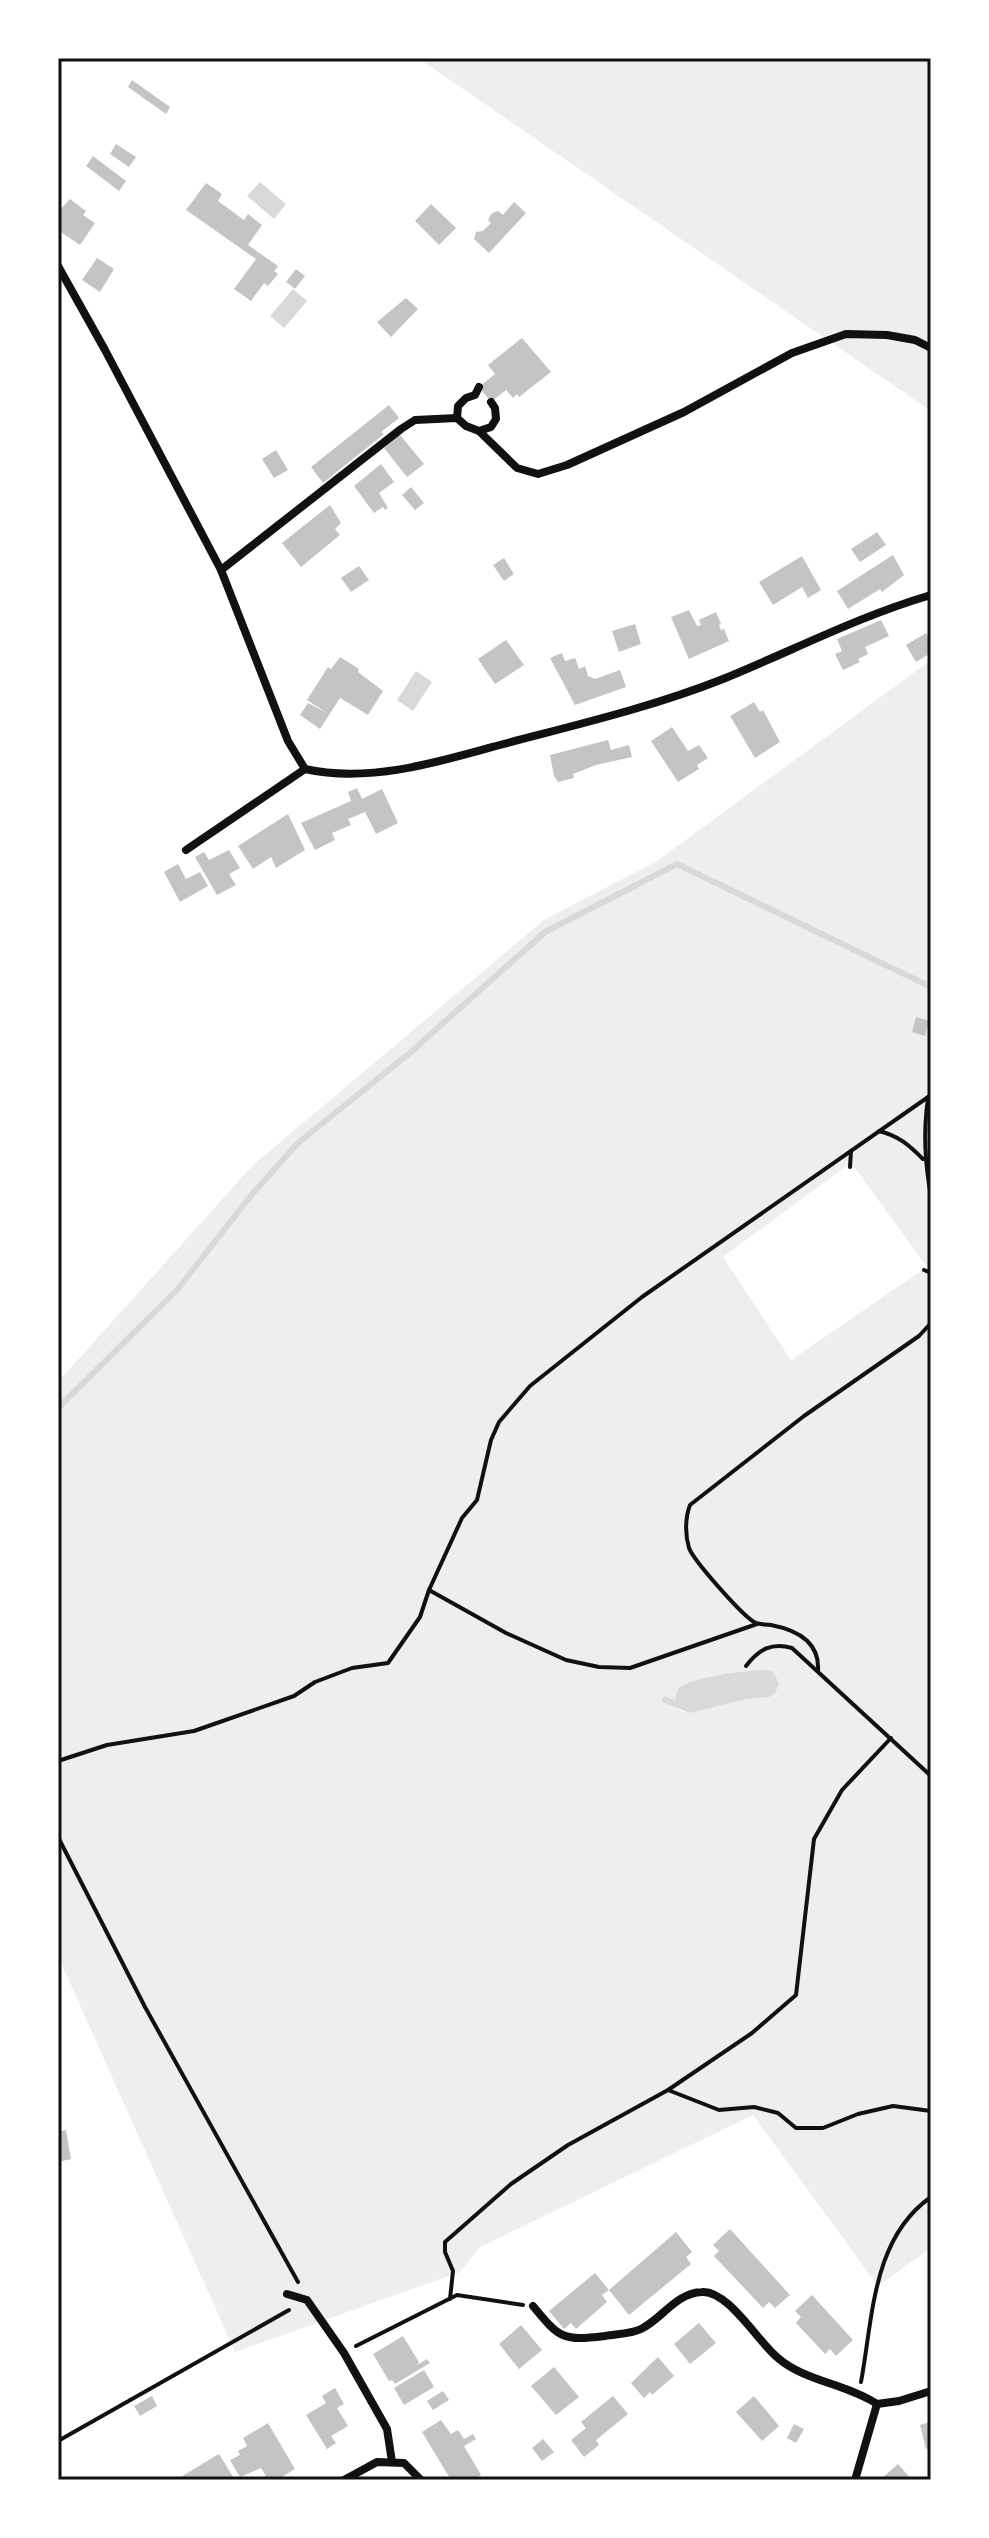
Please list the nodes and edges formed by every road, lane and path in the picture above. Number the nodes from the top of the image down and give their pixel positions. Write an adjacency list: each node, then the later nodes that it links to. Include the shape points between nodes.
1 (58, 266): 7 (street)
2 (931, 348): 6 (street, via 887,335 846,334 792,353 684,412 538,474 517,468)
3 (479, 387): 5 (street, via 458,406)
4 (491, 402): 6 (street, via 496,419)
5 (457, 418): 6 (street); 7 (street, via 415,420 401,429)
6 (479, 431)
7 (221, 570): 9 (street, via 288,741)
8 (931, 595): 9 (street, via 721,680 547,732 385,771)
9 (305, 769): 10 (street)
10 (186, 850)
11 (929, 1097): 12 (path); 14 (path)
12 (879, 1131): 13 (path); 14 (path, via 906,1142)
13 (851, 1151): 15 (path); 20 (path, via 642,1297 530,1386 499,1422 477,1500 462,1518)
14 (925, 1161): 16 (path)
15 (850, 1167)
16 (931, 1197)
17 (924, 1270): 18 (path)
18 (931, 1273)
19 (931, 1323): 21 (path, via 690,1505 685,1516 689,1548)
20 (429, 1590): 21 (path, via 554,1655 599,1667 630,1668); 25 (path, via 420,1617 388,1663 352,1668 294,1696 194,1731 107,1745)
21 (757, 1624): 23 (path, via 791,1630 811,1642)
22 (746, 1666): 23 (path, via 778,1644 792,1648)
23 (818, 1671): 24 (path)
24 (891, 1738): 26 (path); 28 (path, via 842,1790 814,1839 796,1995 752,2033)
25 (58, 1761)
26 (931, 1776)
27 (58, 1837): 33 (path)
28 (668, 2090): 29 (path, via 719,2110 754,2107 778,2113 796,2128 823,2128 893,2106); 32 (path, via 568,2145 511,2184 445,2242 453,2271)
29 (931, 2111)
30 (931, 2197): 37 (path, via 908,2218 882,2262)
31 (287, 2294): 33 (street)
32 (450, 2299): 34 (path, via 469,2296); 35 (path)
33 (307, 2300): 35 (street); 39 (path)
34 (533, 2306): 37 (street, via 559,2335 574,2339 641,2329 688,2293 707,2291 721,2296 776,2358)
35 (344, 2353): 40 (street, via 387,2429)
36 (931, 2391): 38 (street)
37 (860, 2393): 38 (street)
38 (877, 2404): 43 (street)
39 (58, 2441)
40 (392, 2462): 41 (street, via 377,2462); 42 (street, via 404,2463)
41 (344, 2480)
42 (421, 2480)
43 (855, 2480)

